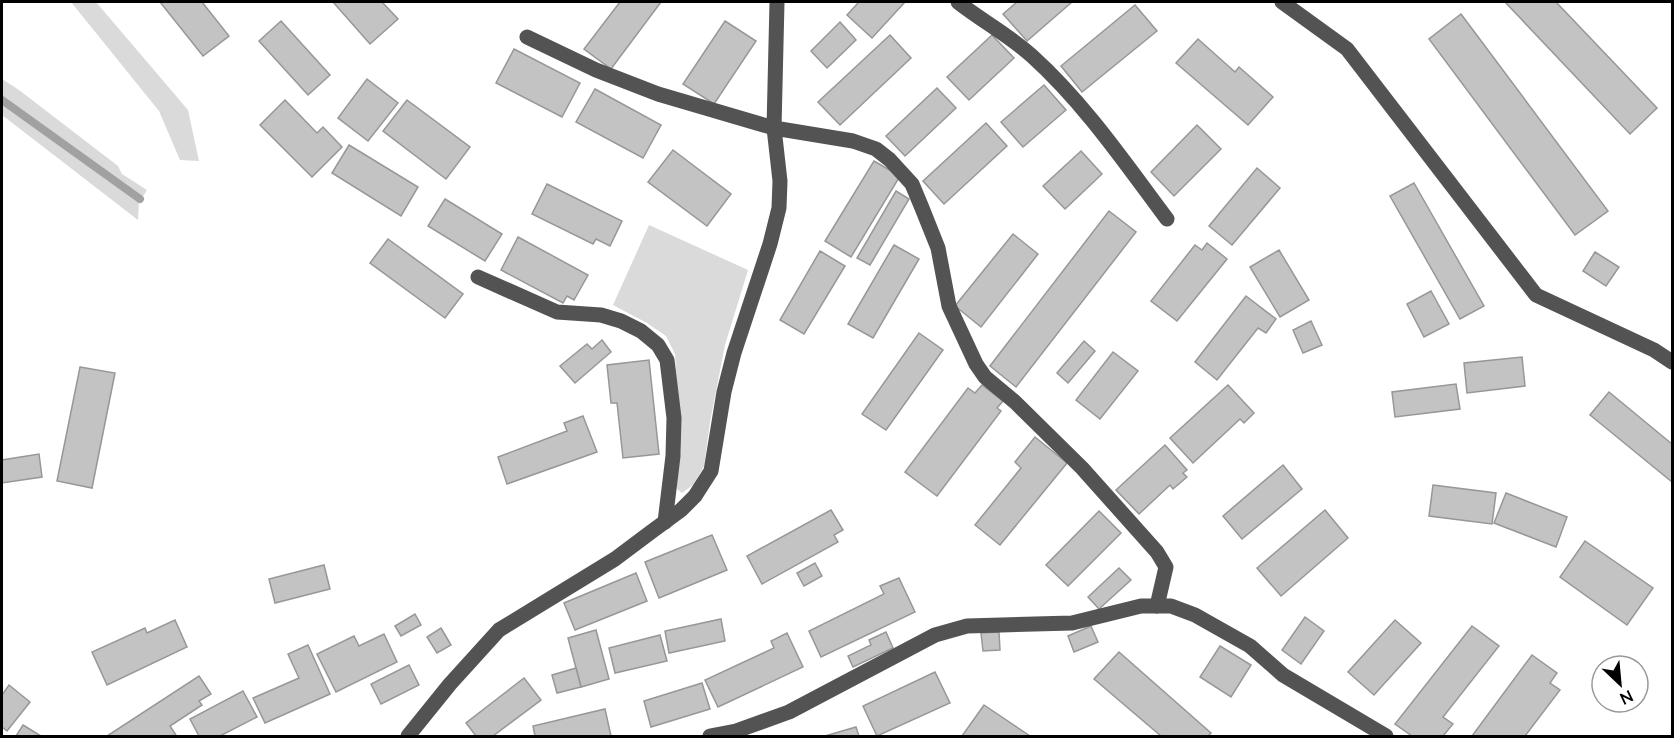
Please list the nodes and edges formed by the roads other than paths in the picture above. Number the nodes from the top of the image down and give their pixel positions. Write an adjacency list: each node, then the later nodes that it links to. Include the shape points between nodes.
1 (777, 2): 5 (street)
2 (958, 2): 6 (street, via 1033,57 1077,102)
3 (1282, 2): 8 (street, via 1347,49 1536,295)
4 (527, 37): 5 (street, via 658,94)
5 (774, 128): 9 (street, via 779,208 734,353 711,471 695,496); 10 (street, via 853,141 876,149 901,170 912,184 938,248 949,306 976,364 1082,468 1157,552 1166,567)
6 (1167, 219)
7 (478, 277): 9 (street, via 557,312 601,315 621,321 658,345 667,360 674,418)
8 (1672, 362)
9 (665, 522): 11 (street, via 615,559 499,630)
10 (1157, 606): 12 (street, via 1141,606 1072,623 967,626 935,635 789,712); 13 (street, via 1171,606 1222,629 1250,646 1283,675)
11 (408, 736)
12 (710, 736)
13 (1386, 736)

